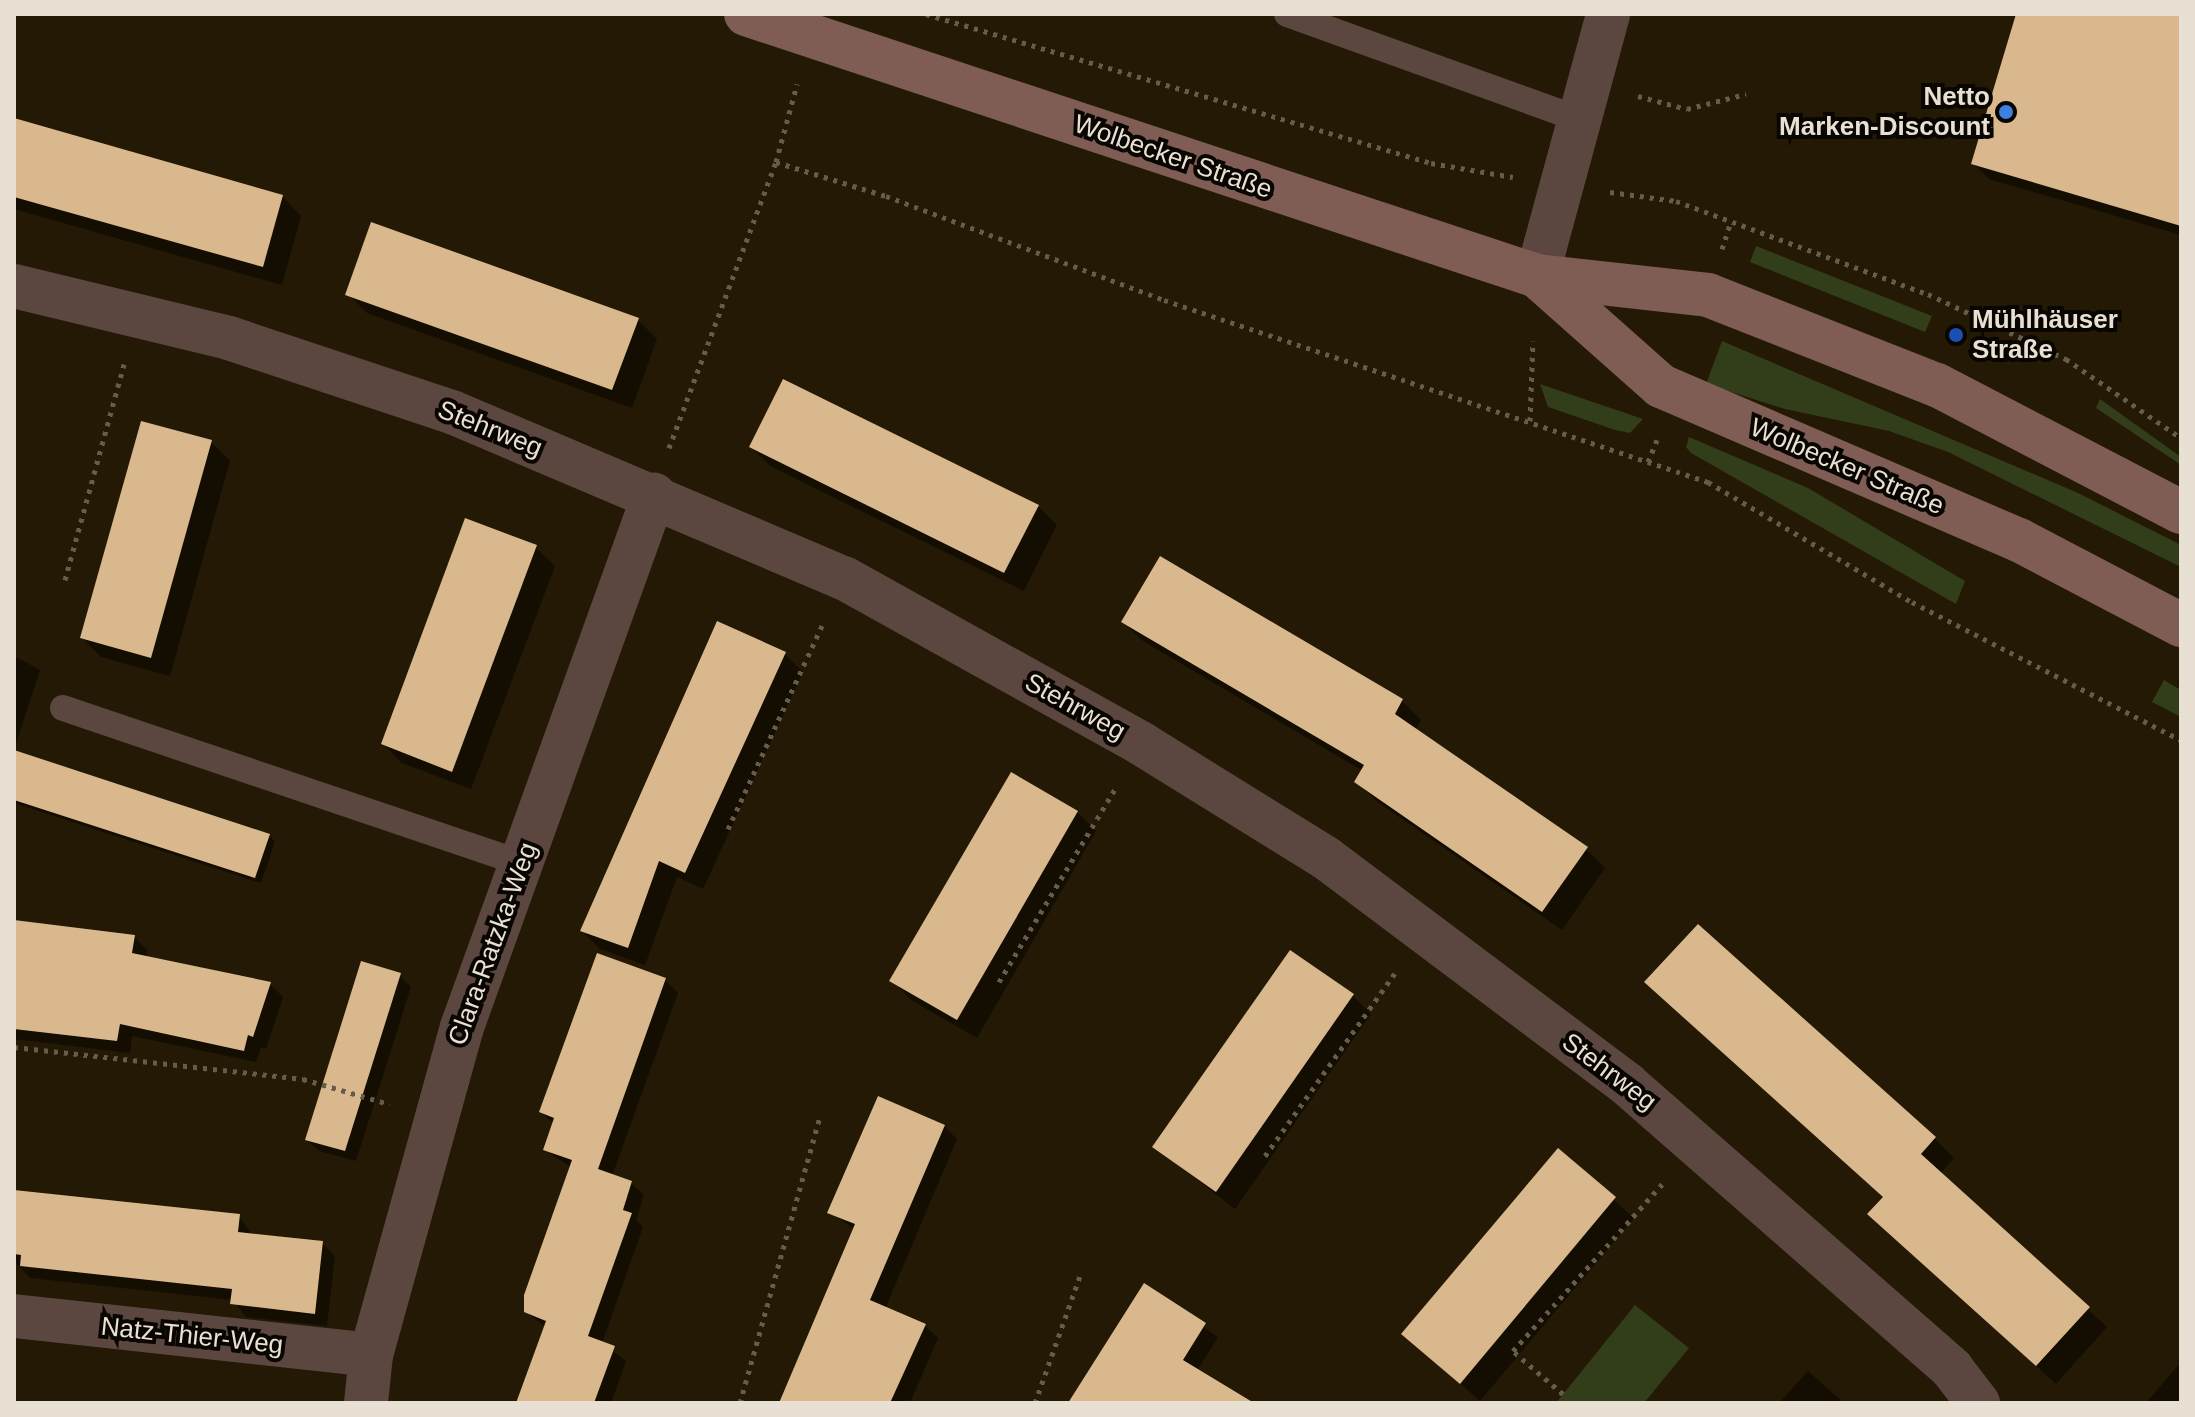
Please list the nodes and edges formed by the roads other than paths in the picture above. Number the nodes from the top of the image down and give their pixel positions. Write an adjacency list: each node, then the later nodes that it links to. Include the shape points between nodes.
1 (746, 14): 4 (main road, Wolbecker Straße)
2 (1287, 14): 5 (lane)
3 (1608, 14): 5 (street)
4 (813, 23): 6 (main road, Wolbecker Straße)
5 (1584, 101): 6 (street)
6 (1537, 276): 9 (main road, Wolbecker Straße, via 1708,295 1760,313 1937,385); 10 (main road, Wolbecker Straße, via 1661,386 2019,540)
7 (14, 286): 8 (street, Stehrweg, via 229,338 452,412)
8 (654, 495): 12 (street, Clara-Ratzka-Weg); 16 (street, Stehrweg, via 844,578 1142,744 1326,858 1699,1142 1952,1369)
9 (2181, 512)
10 (2181, 625)
11 (63, 708): 12 (lane)
12 (522, 863): 14 (street, Clara-Ratzka-Weg, via 462,1027)
13 (14, 1316): 14 (street, Natz-Thier-Weg)
14 (371, 1355): 15 (street, Clara-Ratzka-Weg)
15 (366, 1403)
16 (1978, 1403)

